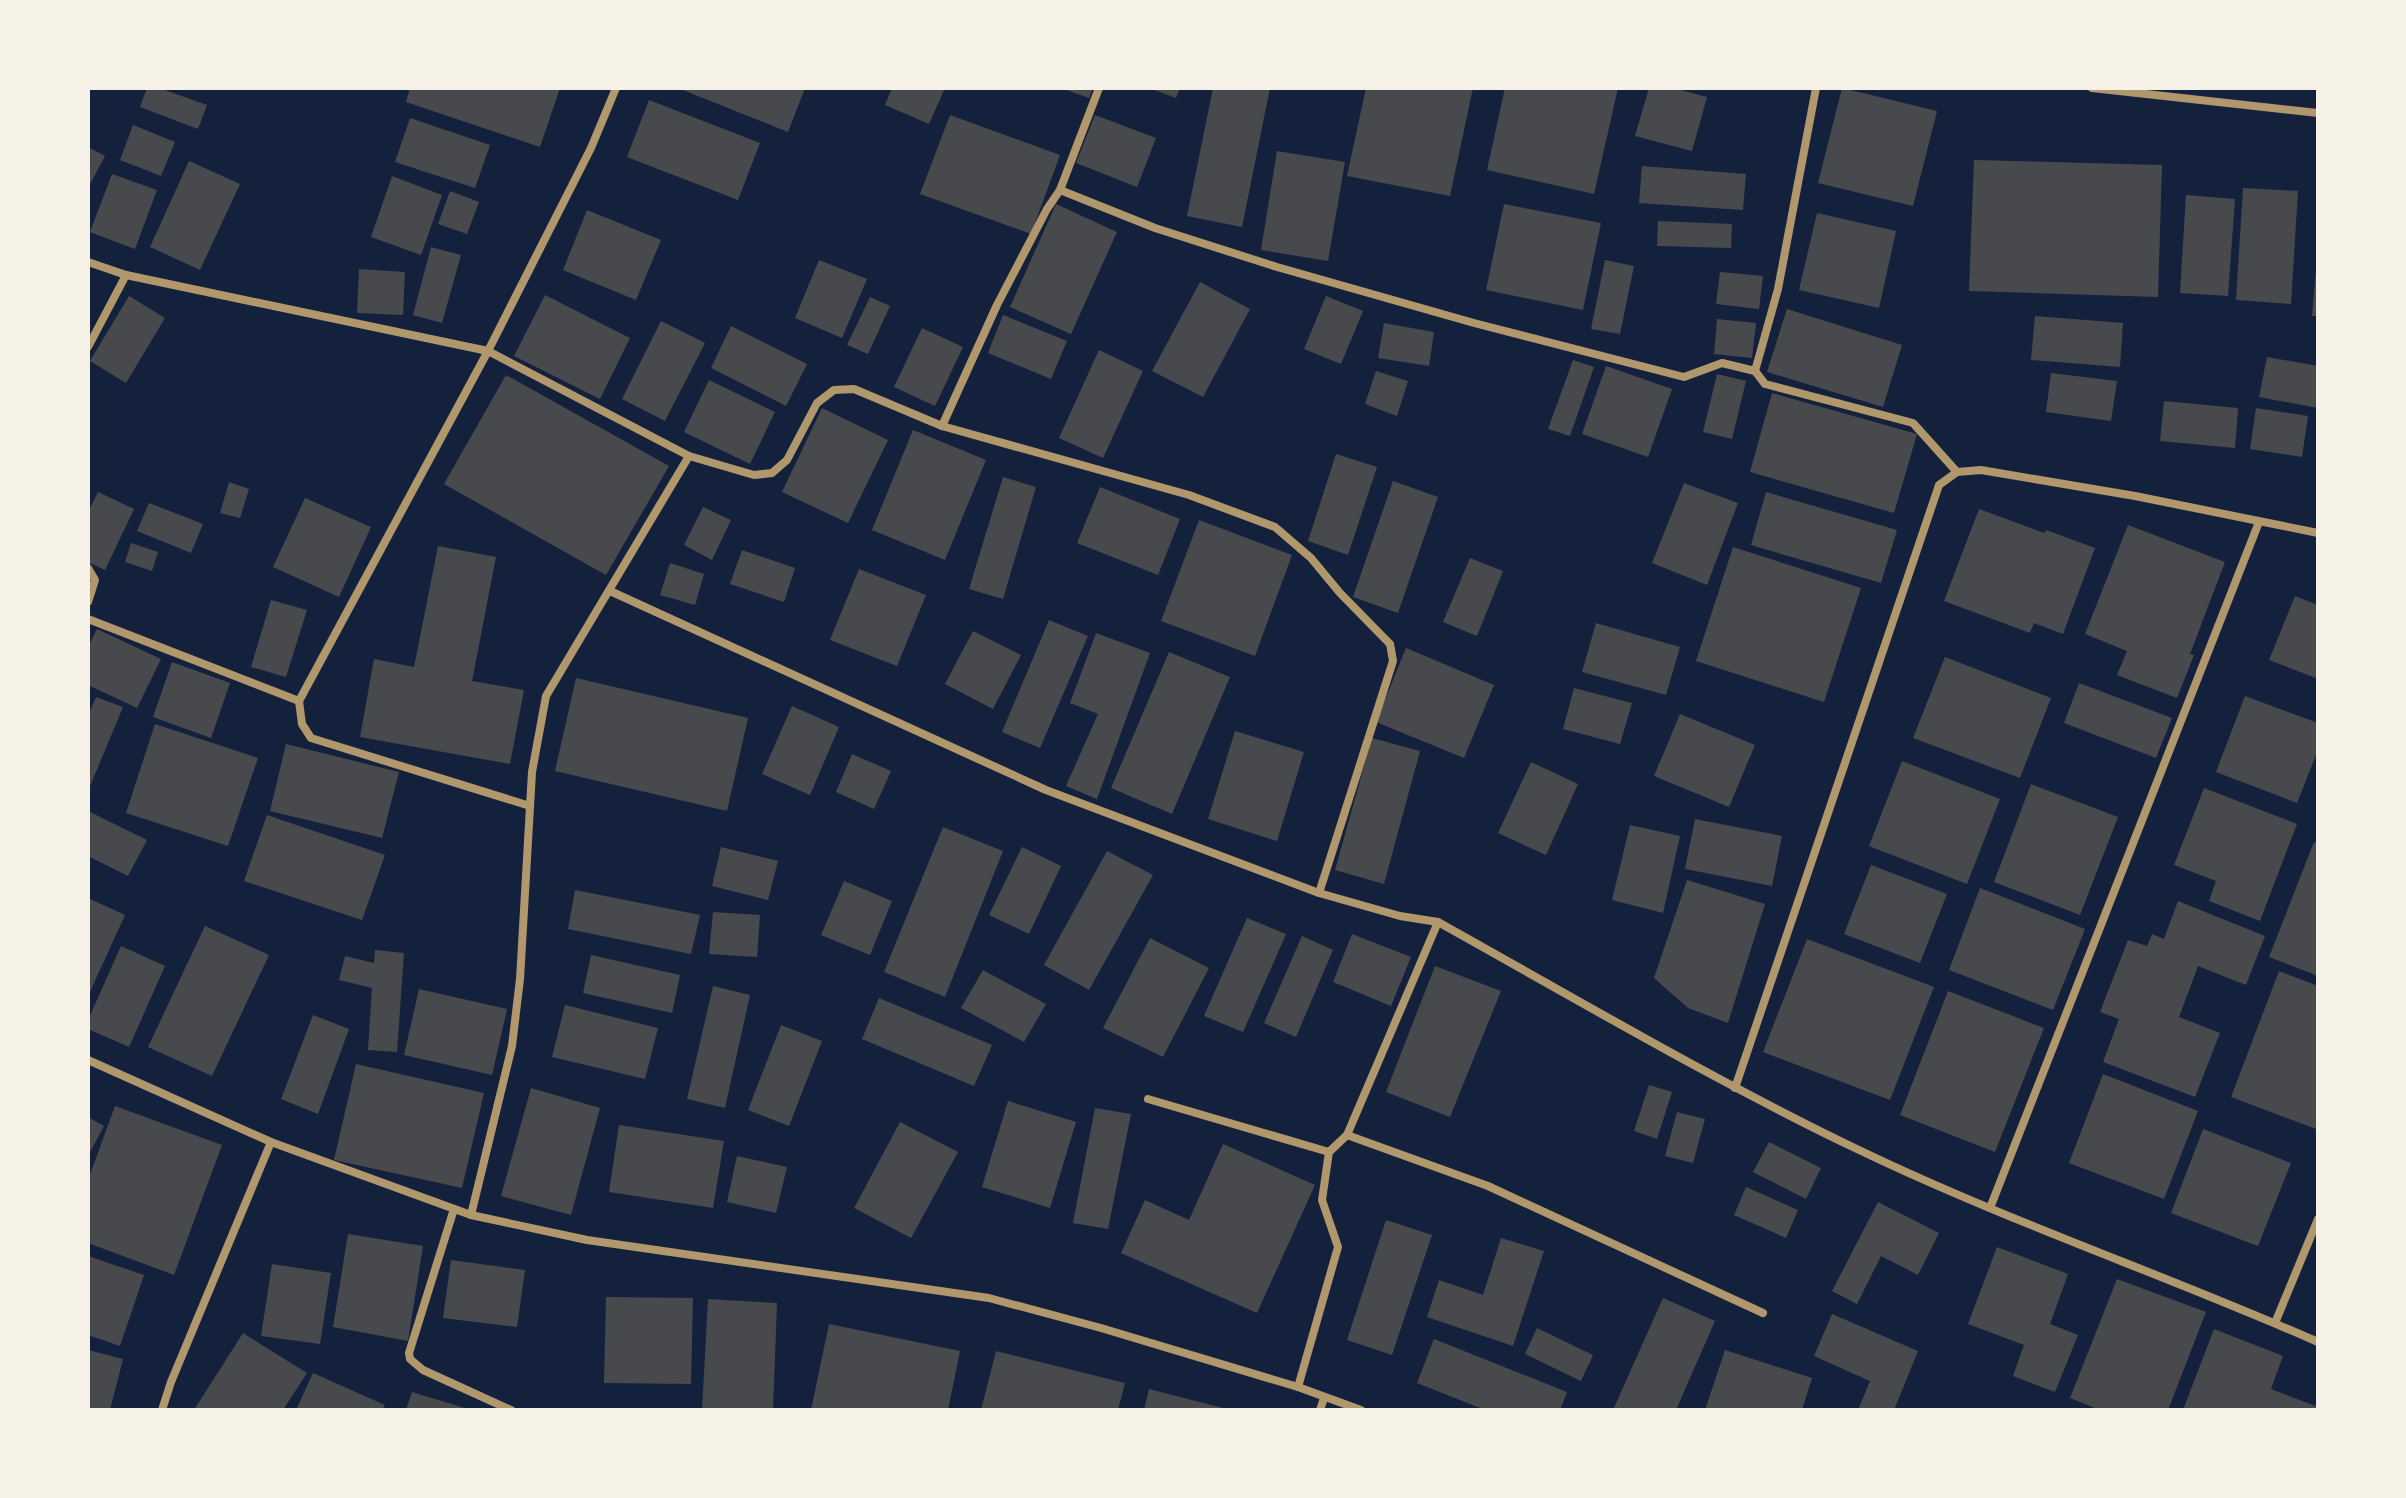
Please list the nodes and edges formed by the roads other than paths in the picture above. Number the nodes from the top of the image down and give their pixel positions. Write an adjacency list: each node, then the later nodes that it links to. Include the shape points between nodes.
1 (616, 88): 10 (street)
2 (1099, 88): 6 (street)
3 (1816, 88): 11 (street, via 1778,289)
4 (2092, 88): 5 (street)
5 (2318, 113)
6 (1060, 190): 11 (street, via 1155,228 1277,267 1555,345 1684,377 1722,363); 12 (street, via 997,305)
7 (88, 262): 8 (street)
8 (126, 275): 9 (street); 10 (street)
9 (88, 347)
10 (488, 351): 13 (street); 21 (street)
11 (1755, 371): 14 (street, via 1765,384 1913,423)
12 (942, 426): 13 (street, via 854,389 834,390 817,403 787,460 772,473 754,475); 23 (street, via 1189,495 1275,527 1390,644 1393,661)
13 (689, 456): 18 (street)
14 (1957, 472): 15 (street, via 1981,470); 26 (street, via 1939,485)
15 (2259, 522): 16 (street); 31 (street)
16 (2318, 533)
17 (88, 568): 19 (street, via 95,580)
18 (610, 591): 22 (street, via 546,696); 23 (street, via 1046,790)
19 (88, 602)
20 (88, 619): 21 (street)
21 (299, 701): 22 (street, via 302,724 311,738)
22 (530, 806): 33 (street, via 512,1046)
23 (1319, 893): 24 (street)
24 (1438, 922): 26 (street); 28 (street)
25 (88, 1060): 29 (street)
26 (1735, 1088): 31 (street)
27 (1148, 1099): 30 (street)
28 (1347, 1135): 30 (street); 35 (street, via 1488,1186)
29 (271, 1142): 32 (street); 40 (street)
30 (1329, 1152): 38 (street, via 1322,1200 1338,1247)
31 (1990, 1208): 36 (street)
32 (454, 1209): 33 (street); 41 (street, via 410,1359)
33 (471, 1215): 38 (street, via 587,1240 989,1298)
34 (2318, 1219): 36 (street)
35 (1763, 1313)
36 (2275, 1323): 37 (street)
37 (2318, 1342)
38 (1298, 1387): 39 (street)
39 (1324, 1398): 42 (street); 43 (street)
40 (162, 1410)
41 (511, 1410)
42 (1320, 1410)
43 (1361, 1410)

